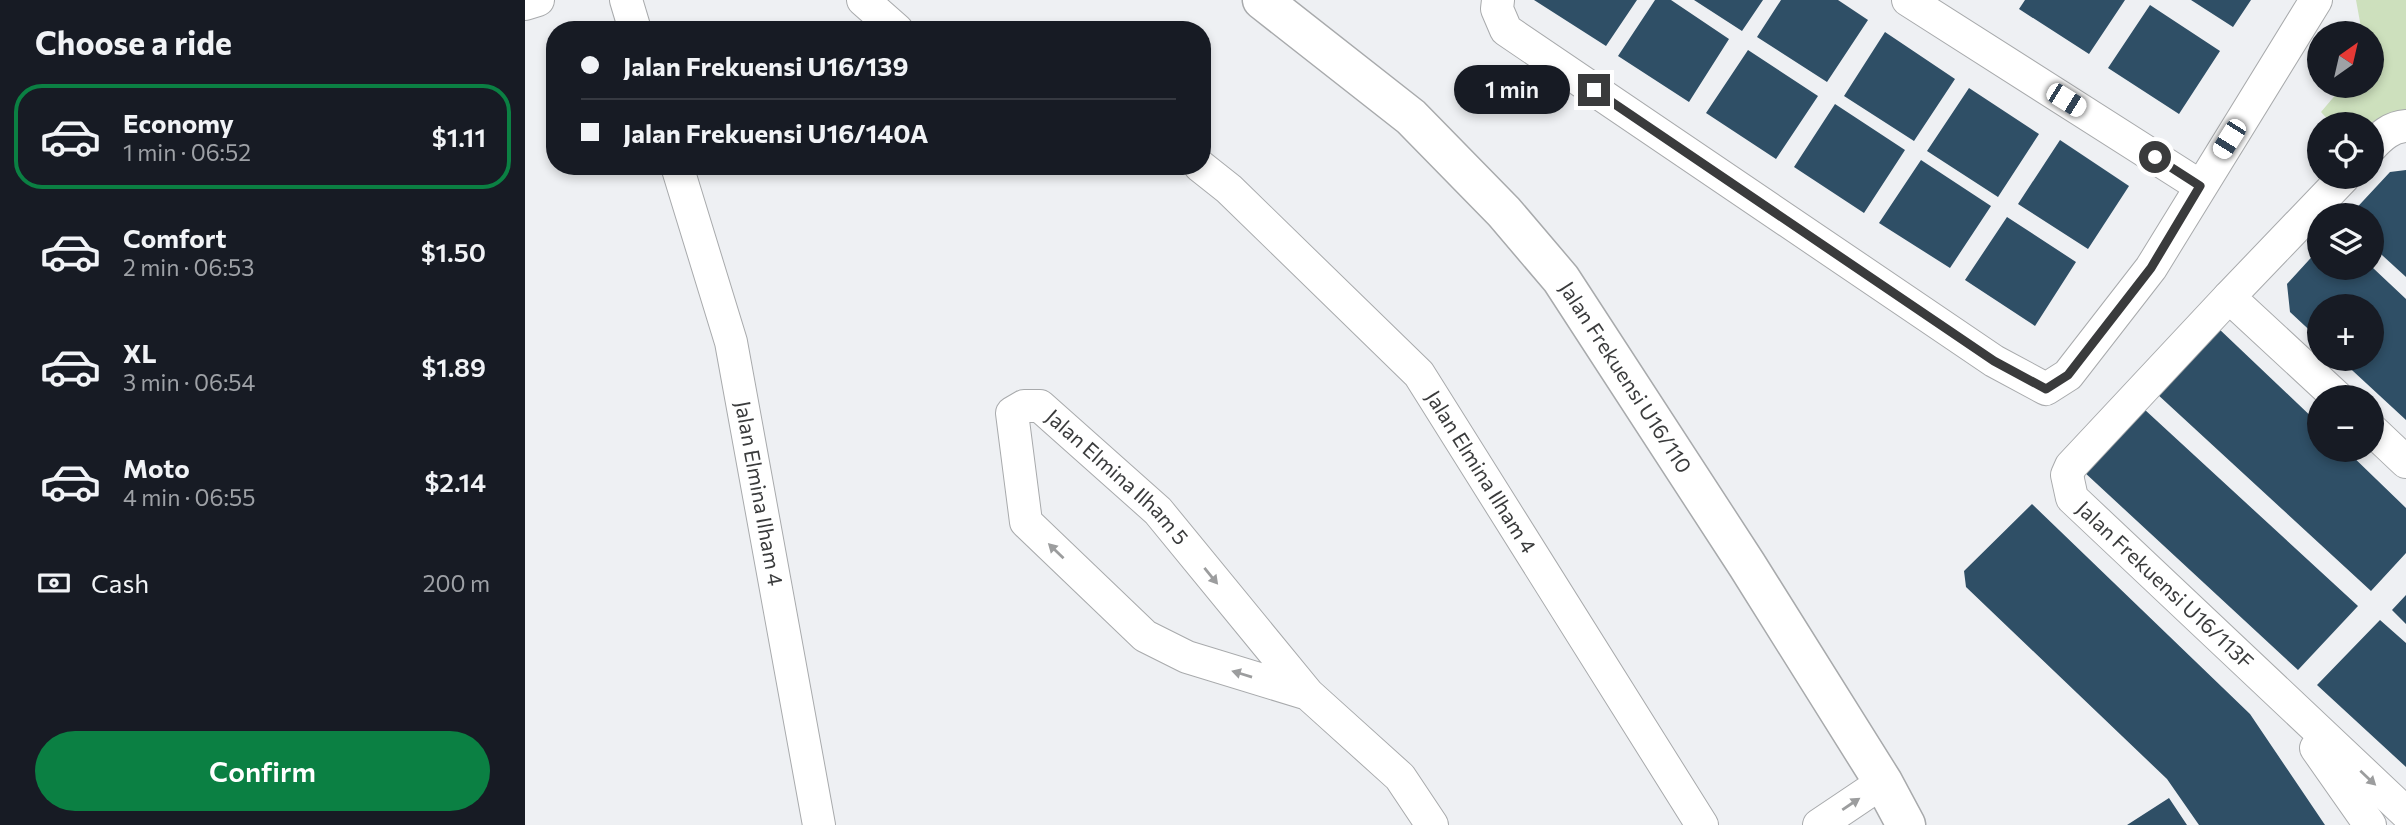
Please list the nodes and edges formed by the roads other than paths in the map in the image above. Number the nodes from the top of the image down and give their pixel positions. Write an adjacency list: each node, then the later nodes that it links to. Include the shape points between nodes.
1 (538, 0): 8 (street)
2 (626, 0): 9 (street)
3 (863, 0): 10 (street)
4 (1262, 0): 23 (street, Jalan Frekuensi U16/110, via 1411,117 1504,212 1561,279)
5 (1498, 0): 15 (street, via 1506,30 1994,361 2046,389 2068,375 2151,268)
6 (1908, 0): 15 (street)
7 (2316, 0): 15 (street)
8 (525, 4)
9 (632, 21)
10 (887, 21)
11 (2406, 126): 12 (street)
12 (2384, 134)
13 (1211, 174): 27 (street, Jalan Elmina Ilham 4, via 1419,374)
14 (680, 175): 25 (street, Jalan Elmina Ilham 4, via 731,342)
15 (2200, 186)
16 (2332, 189): 17 (street)
17 (2229, 297): 18 (street); 22 (street, Jalan Frekuensi U16/113F, via 2067,475 2072,498)
18 (2324, 385)
19 (2384, 441): 20 (street)
20 (2406, 462)
21 (1308, 694): 21 (street, Jalan Elmina Ilham 5, one-way to 21, via 1187,657 1135,627 1025,522 1012,413 1024,406 1040,406 1158,511); 26 (street, Jalan Elmina Ilham 5, via 1399,777)
22 (2282, 698): 24 (street, Jalan Frekuensi U16/113F, one-way to 24); 30 (street, Jalan Frekuensi U16/113F)
23 (1883, 782): 28 (street, one-way to 23); 29 (street, Jalan Frekuensi U16/110)
24 (2406, 813)
25 (819, 825)
26 (1431, 825)
27 (1702, 825)
28 (1819, 825)
29 (1906, 825)
30 (2370, 825)

